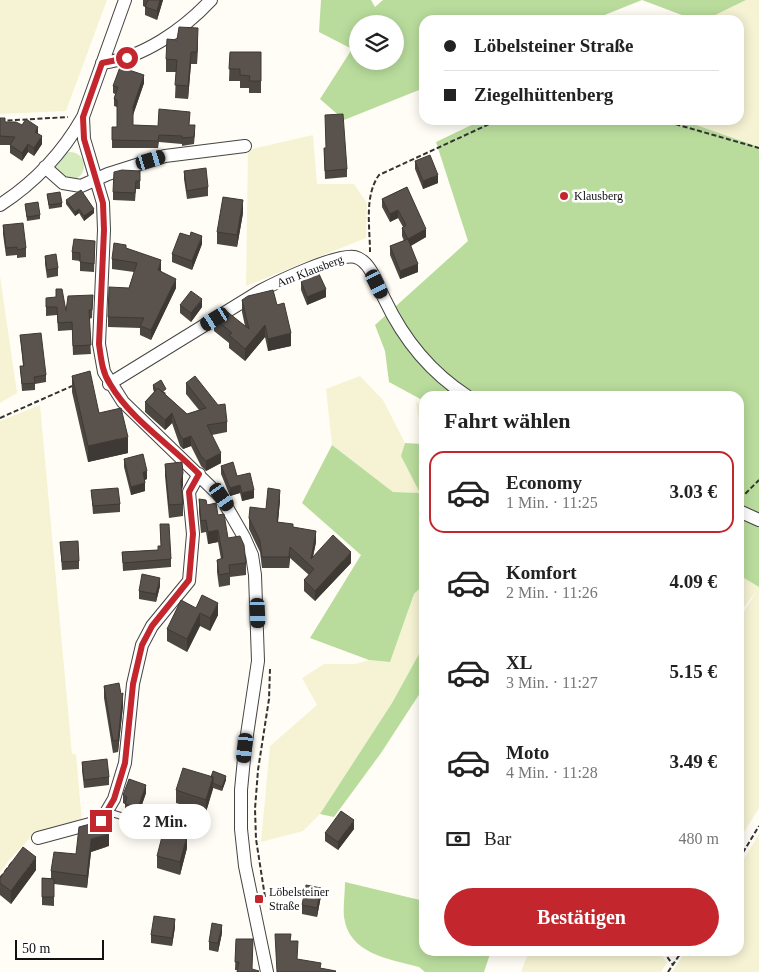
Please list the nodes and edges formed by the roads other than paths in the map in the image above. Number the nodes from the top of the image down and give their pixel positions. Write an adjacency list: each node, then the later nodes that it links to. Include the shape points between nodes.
1 (125, 0): 3 (street)
2 (211, 0): 3 (street, via 196,17 164,38 127,58)
3 (102, 63): 4 (street)
4 (83, 117): 6 (street, via 72,136); 7 (street, via 84,139)
5 (245, 146): 7 (street, via 165,156)
6 (45, 167): 7 (street, via 68,185 81,186); 8 (street)
7 (96, 179): 9 (street, via 103,203 104,230 99,344 101,362)
8 (0, 205)
9 (110, 384): 10 (street, Am Klausberg, via 284,279 348,256 360,259 370,271 404,335 438,375); 11 (street, via 123,402)
10 (461, 391)
11 (199, 474): 14 (street, via 189,492 193,534 189,580 152,626 142,645 133,684 125,763); 17 (street, via 230,509 252,555 255,575 258,661 245,748 241,829 245,866)
12 (744, 513): 13 (street)
13 (759, 520)
14 (108, 812): 15 (lane); 16 (street, via 101,821)
15 (164, 829)
16 (38, 838)
17 (267, 972)

